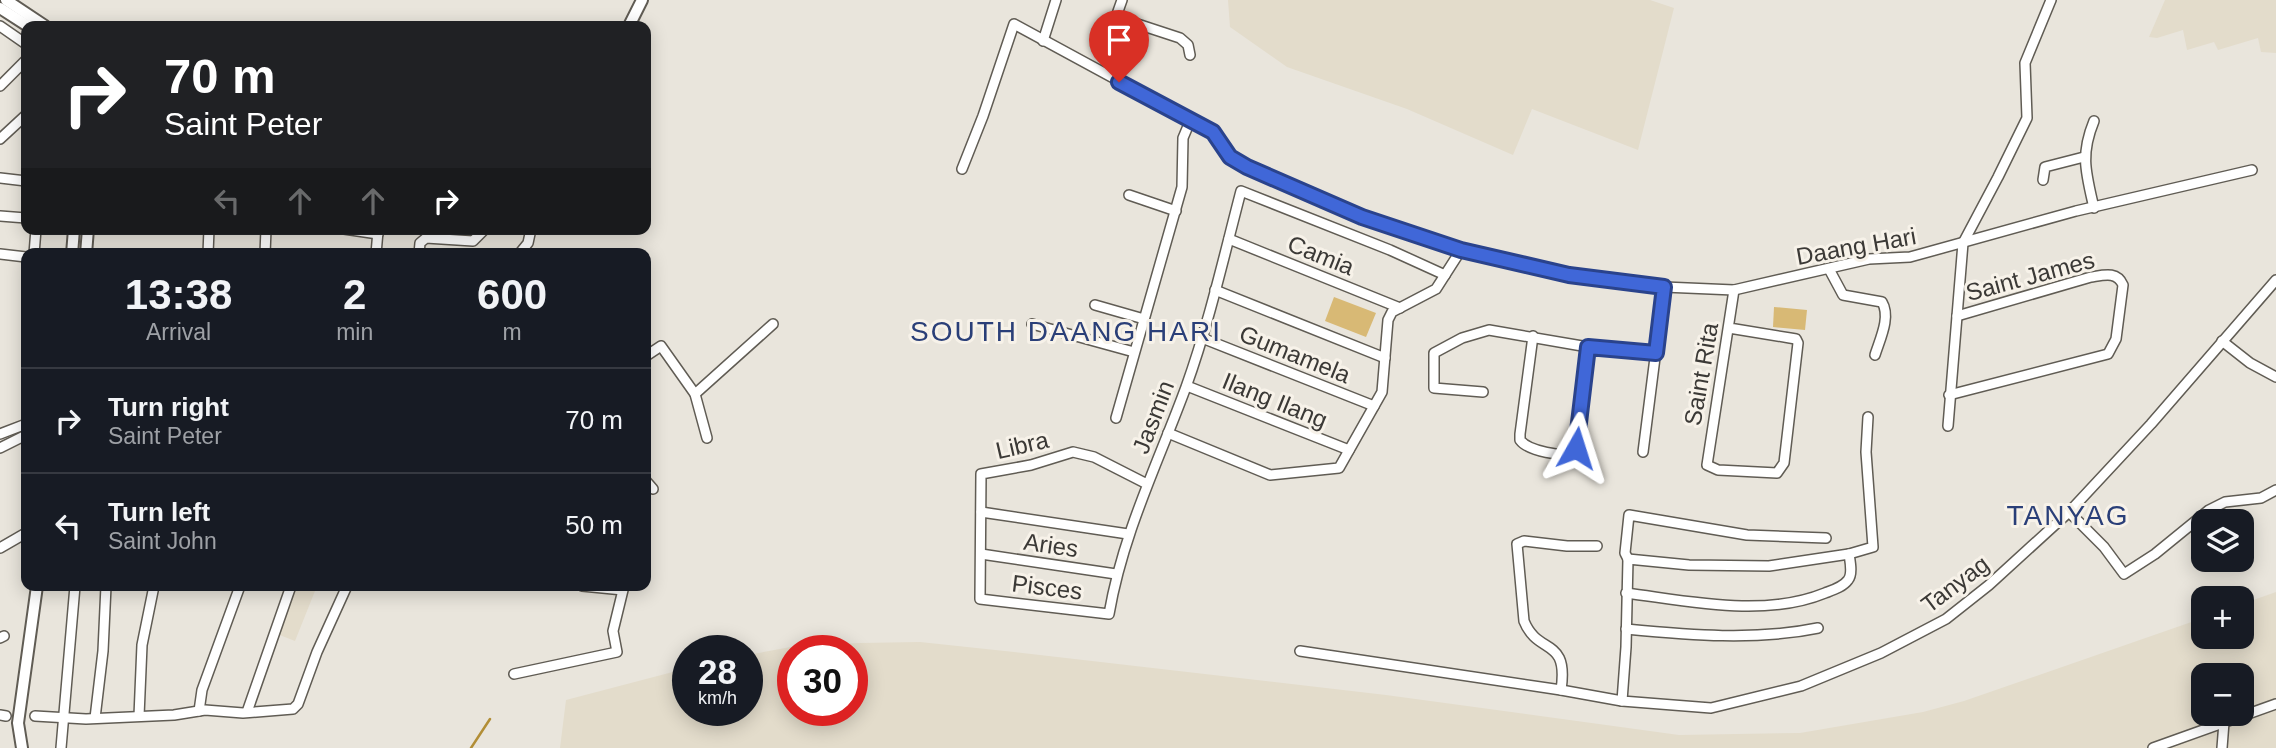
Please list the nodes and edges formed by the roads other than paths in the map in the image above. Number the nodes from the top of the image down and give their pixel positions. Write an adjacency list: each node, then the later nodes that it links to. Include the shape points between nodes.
1 (6, 0): 7 (street)
2 (642, 0): 8 (street)
3 (1056, 0): 12 (street)
4 (1122, 0): 13 (street, via 1116,17 1180,38)
5 (2051, 0): 33 (street, via 2025,63 2027,118)
6 (0, 8): 9 (street)
7 (38, 21)
8 (632, 21)
9 (21, 22)
10 (0, 26): 11 (street)
11 (21, 41)
12 (1043, 41): 16 (street, Daang Hari); 21 (street, Daang Hari, via 1014,24)
13 (1190, 55)
14 (21, 65): 15 (street)
15 (0, 86)
16 (1191, 119): 28 (street, via 1183,138 1184,175); 35 (street, Daang Hari, via 1213,132 1230,157 1247,167 1362,217)
17 (21, 120): 19 (street)
18 (2094, 121): 20 (street)
19 (0, 139)
20 (2084, 158): 25 (street, via 2045,167); 27 (street)
21 (962, 169)
22 (2252, 170): 27 (street, Daang Hari)
23 (0, 178): 24 (street)
24 (21, 180)
25 (2043, 180)
26 (1129, 195): 28 (street)
27 (2094, 208): 33 (street, Daang Hari)
28 (1175, 211): 47 (street)
29 (0, 216): 30 (street)
30 (21, 218)
31 (479, 235): 34 (street, via 473,241 425,238)
32 (1229, 239): 39 (street, Jasmin, via 1241,191); 42 (street, Jasmin); 45 (street, Camia)
33 (1963, 243): 38 (street, Daang Hari, via 1910,257 1869,259); 46 (street)
34 (420, 248)
35 (1461, 250): 39 (street); 41 (street, Daang Hari, via 1569,275)
36 (0, 254): 37 (street)
37 (21, 256)
38 (1829, 269): 43 (street, Daang Hari); 58 (street, via 1843,295 1885,306)
39 (1445, 275): 45 (street, via 1436,289)
40 (2276, 280): 53 (street, Tanyag)
41 (1664, 287): 43 (street, Daang Hari); 57 (street)
42 (1215, 290): 52 (street, Jasmin); 59 (street)
43 (1734, 290): 50 (street, Saint Rita)
44 (1095, 305): 47 (street)
45 (1400, 308): 59 (street, via 1388,320)
46 (1957, 316): 64 (street); 64 (street, Saint James, via 2091,277 2113,275 2123,285 2116,339 2108,354)
47 (1144, 319): 55 (street)
48 (774, 324): 63 (street)
49 (1032, 324): 55 (street)
50 (1728, 328): 50 (street, Saint Rita, via 1798,343 1782,467 1777,473 1707,466)
51 (1533, 336): 54 (street); 54 (street, via 1520,434 1528,448 1568,455 1575,452); 62 (street, via 1489,330 1434,352 1434,388)
52 (1202, 338): 61 (street, Jasmin); 65 (street, Gumamela)
53 (2222, 341): 60 (street); 80 (street, Tanyag)
54 (1588, 347): 57 (street)
55 (1134, 352): 67 (street)
56 (651, 353): 63 (street, via 661,346)
57 (1656, 353): 76 (street)
58 (1875, 355)
59 (1385, 358): 65 (street, via 1382,392)
60 (2276, 377)
61 (1186, 386): 70 (street, Jasmin); 75 (street, Ilang Ilang)
62 (1483, 392)
63 (695, 394): 73 (street)
64 (1949, 395): 69 (street)
65 (1374, 406): 75 (street)
66 (1868, 417): 87 (street, via 1873,547)
67 (1116, 418)
68 (21, 426): 71 (street)
69 (1948, 426)
70 (1168, 433): 75 (street, via 1270,475 1339,468); 77 (street, Jasmin)
71 (0, 434)
72 (21, 438): 74 (street)
73 (707, 438)
74 (0, 448)
75 (1349, 450)
76 (1643, 452)
77 (1147, 484): 79 (street, Libra, via 1094,457 1073,452 981,474); 81 (street, Jasmin)
78 (2276, 490): 80 (street, via 2209,510 2124,574)
79 (981, 512): 81 (street); 86 (street, Libra)
80 (2070, 512): 106 (street, Tanyag, via 1947,619 1881,653 1801,686 1710,708)
81 (1128, 534): 89 (street, Jasmin)
82 (21, 536): 85 (street)
83 (1826, 538): 88 (street, via 1740,534 1629,515)
84 (1597, 546): 105 (street, via 1517,544 1524,621 1535,637 1558,653 1563,665)
85 (0, 548)
86 (981, 554): 89 (street, Aries); 99 (street, Libra)
87 (1849, 554): 88 (street, via 1740,567); 98 (street, via 1849,580 1805,601 1757,606)
88 (1628, 559): 98 (street)
89 (1116, 574): 100 (street, Jasmin)
90 (36, 591): 117 (street, via 18,723)
91 (75, 591): 113 (street)
92 (106, 591): 114 (street)
93 (153, 591): 112 (street, via 142,645)
94 (238, 591): 108 (street, via 202,690)
95 (289, 591): 109 (street)
96 (345, 591): 109 (street, via 298,704 293,709)
97 (624, 591): 104 (street, via 613,631 617,652)
98 (1626, 593): 102 (street)
99 (980, 599): 100 (street, Pisces)
100 (1109, 614)
101 (1818, 628): 102 (street, via 1759,636)
102 (1626, 629): 106 (street)
103 (1300, 650): 105 (street, Tanyag)
104 (514, 674)
105 (1561, 690): 106 (street, Tanyag)
106 (1626, 702)
107 (2276, 704): 110 (street)
108 (199, 711): 109 (street); 112 (street)
109 (247, 712)
110 (2254, 712)
111 (35, 716): 113 (street)
112 (139, 716): 114 (street)
113 (62, 718): 114 (street); 118 (street)
114 (95, 718)
115 (2213, 726): 119 (street)
116 (2224, 726): 120 (street)
117 (22, 748)
118 (61, 748)
119 (2153, 748)
120 (2222, 748)

